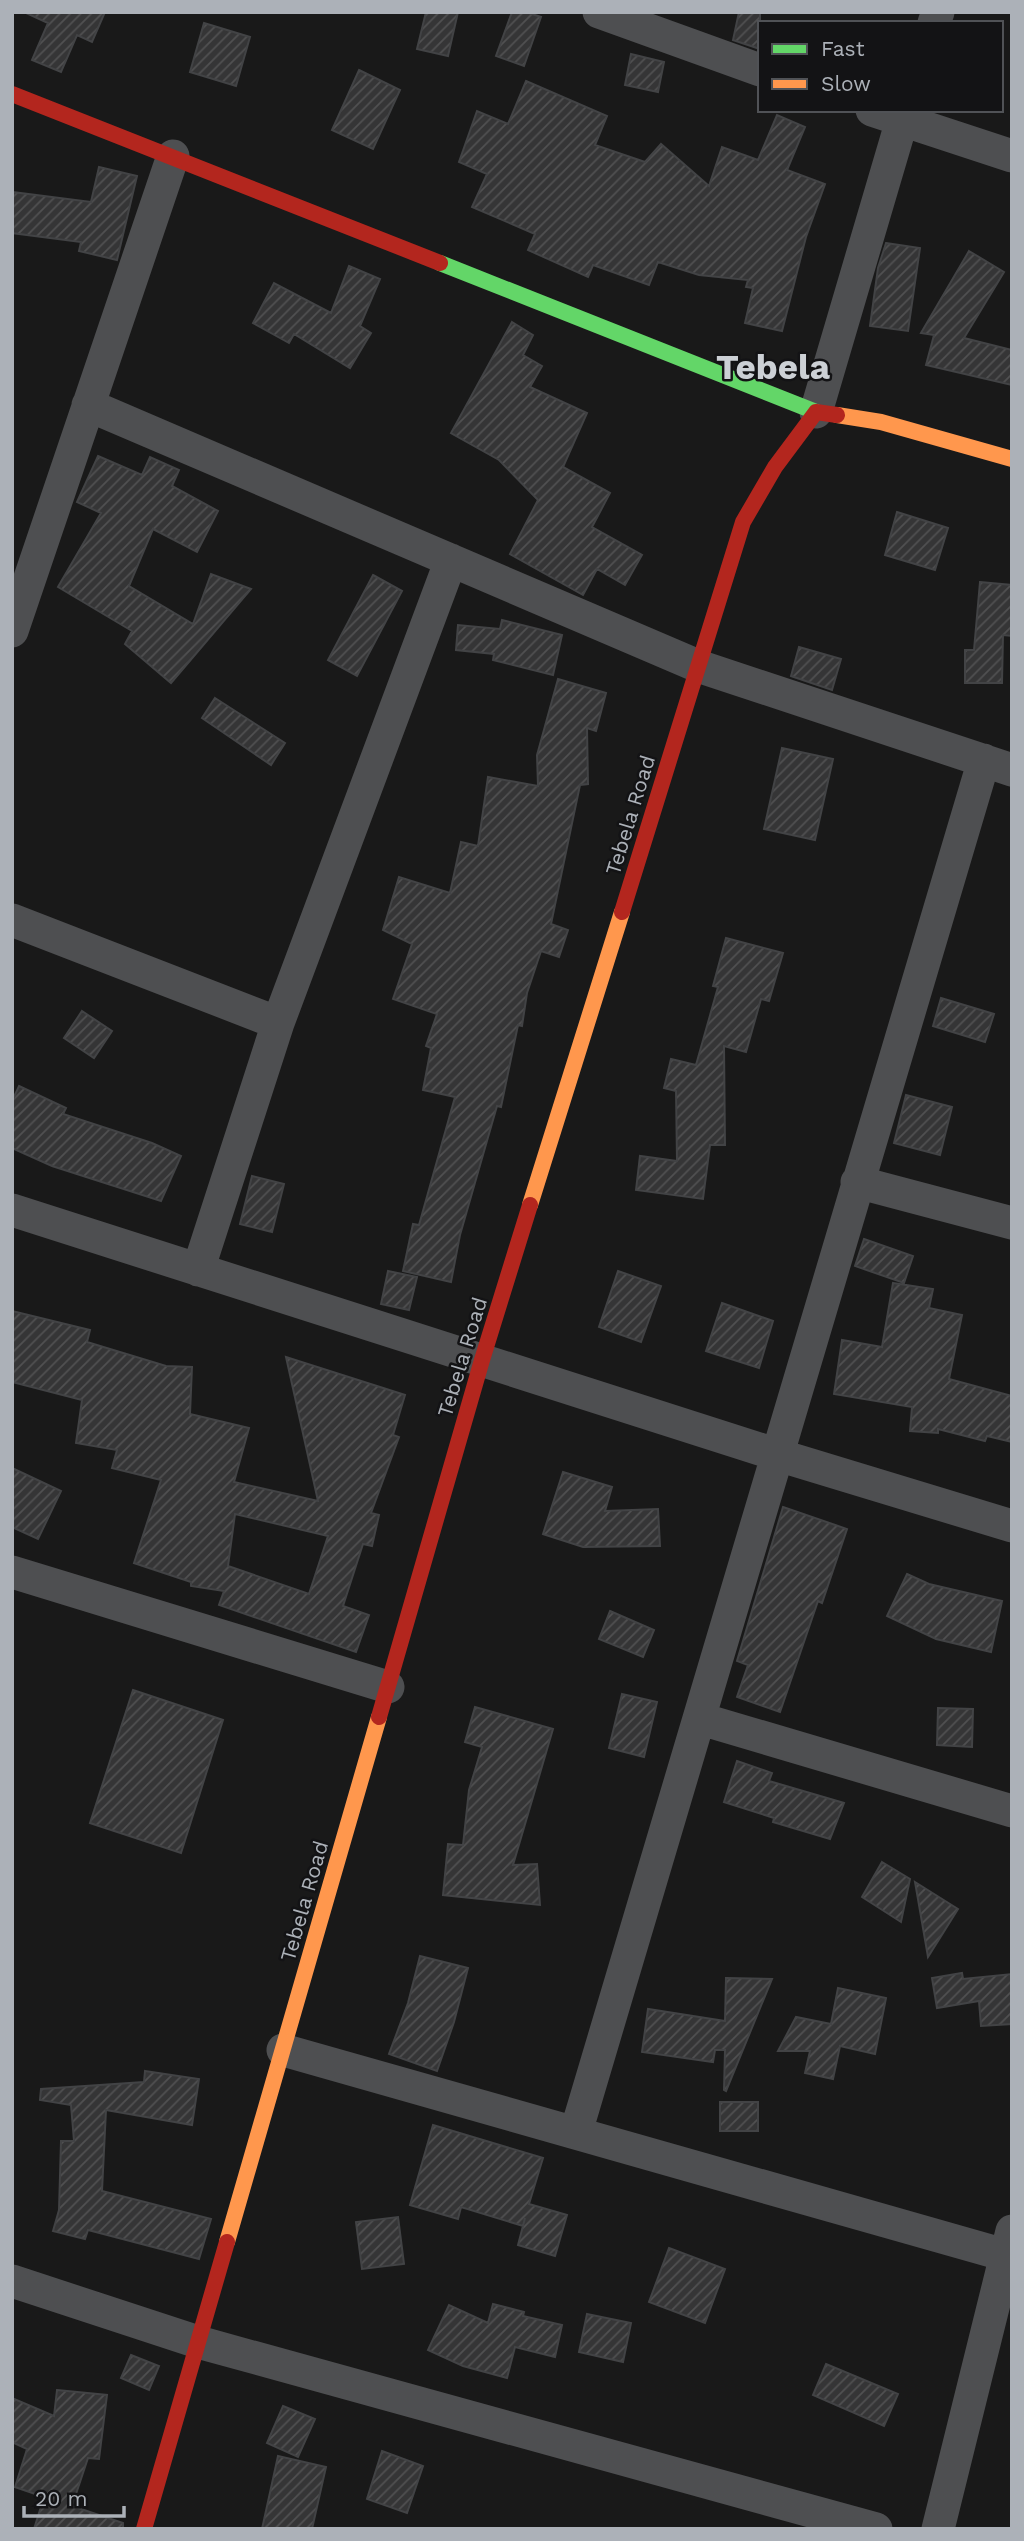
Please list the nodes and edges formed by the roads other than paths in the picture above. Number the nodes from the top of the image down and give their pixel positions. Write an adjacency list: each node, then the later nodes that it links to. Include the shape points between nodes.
1 (599, 12): 2 (street)
2 (661, 22): 3 (street)
3 (758, 69)
4 (12, 94): 6 (main road)
5 (892, 114): 7 (street); 9 (street)
6 (173, 156): 8 (street); 9 (main road)
7 (1012, 156)
8 (88, 405): 11 (street); 12 (street)
9 (816, 412): 10 (main road, via 881,422); 13 (main road, Tebela Road, via 775,467 743,522)
10 (1012, 458)
11 (451, 560): 13 (street); 16 (street)
12 (12, 631)
13 (698, 666): 14 (street); 21 (main road, Tebela Road)
14 (998, 765): 17 (street)
15 (12, 920): 16 (street)
16 (278, 1023): 20 (street)
17 (857, 1182): 19 (street); 22 (street)
18 (12, 1210): 20 (street)
19 (1012, 1223)
20 (198, 1270): 21 (street)
21 (482, 1360): 22 (street); 25 (main road, Tebela Road)
22 (778, 1455): 23 (street); 26 (street)
23 (1012, 1526)
24 (12, 1572): 25 (street)
25 (387, 1687): 28 (main road, Tebela Road)
26 (701, 1719): 27 (street); 29 (street)
27 (1012, 1811)
28 (283, 2050): 29 (street); 32 (main road, Tebela Road)
29 (576, 2133): 30 (street)
30 (1009, 2248): 35 (street)
31 (12, 2281): 32 (street)
32 (198, 2342): 33 (main road, Tebela Road); 34 (street)
33 (144, 2529)
34 (876, 2529)
35 (938, 2529)

